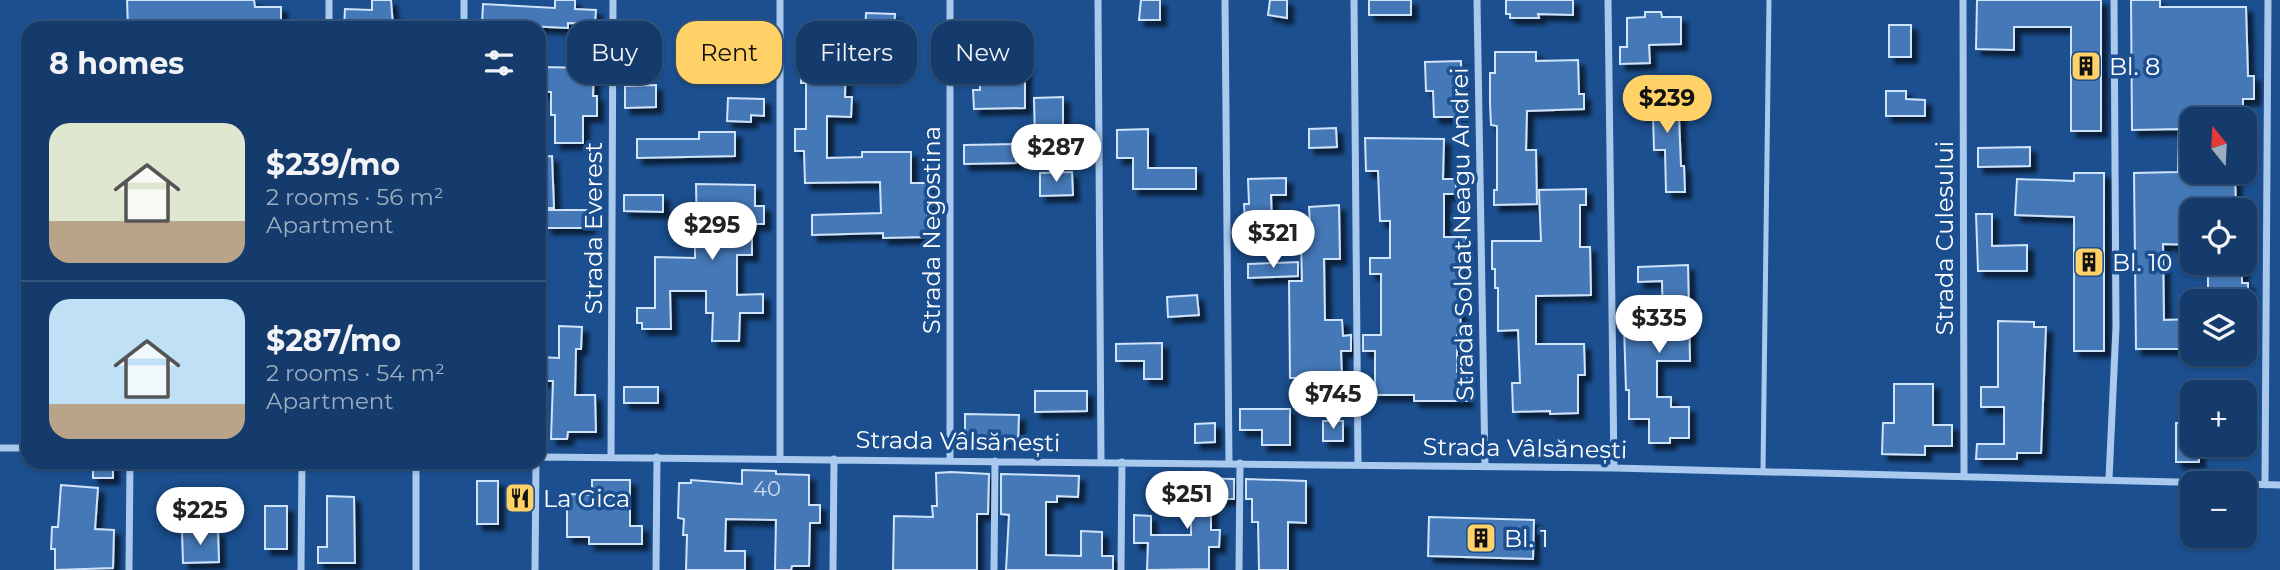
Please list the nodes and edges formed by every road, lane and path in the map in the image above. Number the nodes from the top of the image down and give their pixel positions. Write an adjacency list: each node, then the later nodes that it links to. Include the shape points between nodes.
1 (329, 0): 15 (street)
2 (464, 0): 16 (street)
3 (613, 0): 20 (street, Strada Everest)
4 (780, 0): 22 (street)
5 (950, 0): 24 (street, Strada Negostina)
6 (1098, 0): 26 (street)
7 (1225, 0): 28 (street)
8 (1354, 0): 30 (street)
9 (1477, 0): 31 (street, Strada Soldat Neagu Andrei)
10 (1608, 0): 32 (street)
11 (1769, 0): 37 (lane)
12 (1963, 0): 38 (street, Strada Culesului)
13 (2114, 0): 39 (street, via 2116,327)
14 (2268, 0): 42 (street)
15 (329, 21)
16 (464, 21)
17 (0, 448): 18 (street)
18 (21, 448)
19 (546, 457): 20 (street, Strada Vâlsănești)
20 (611, 457): 21 (street, Strada Vâlsănești)
21 (657, 457): 22 (street, Strada Vâlsănești); 48 (street)
22 (780, 458): 23 (street, Strada Vâlsănești)
23 (834, 459): 24 (street, Strada Vâlsănești); 49 (street)
24 (950, 460): 25 (street, Strada Vâlsănești)
25 (995, 461): 26 (street, Strada Vâlsănești); 50 (street)
26 (1101, 461): 27 (street, Strada Vâlsănești)
27 (1122, 462): 28 (street, Strada Vâlsănești); 51 (street)
28 (1229, 463): 29 (street, Strada Vâlsănești)
29 (1240, 463): 30 (street, Strada Vâlsănești); 52 (street)
30 (1358, 465): 31 (street, Strada Vâlsănești)
31 (1485, 467): 32 (street, Strada Vâlsănești)
32 (1614, 468): 37 (street, Strada Vâlsănești)
33 (130, 469): 44 (street)
34 (302, 469): 45 (street)
35 (416, 469): 46 (street)
36 (536, 469): 47 (street)
37 (1763, 471): 38 (street, Strada Vâlsănești)
38 (1964, 475): 39 (street, Strada Vâlsănești)
39 (2109, 479): 40 (street, Strada Vâlsănești)
40 (2180, 482)
41 (2257, 485): 42 (street)
42 (2265, 485): 43 (street)
43 (2280, 485)
44 (129, 570)
45 (301, 570)
46 (416, 570)
47 (535, 570)
48 (656, 570)
49 (833, 570)
50 (994, 570)
51 (1121, 570)
52 (1238, 570)

